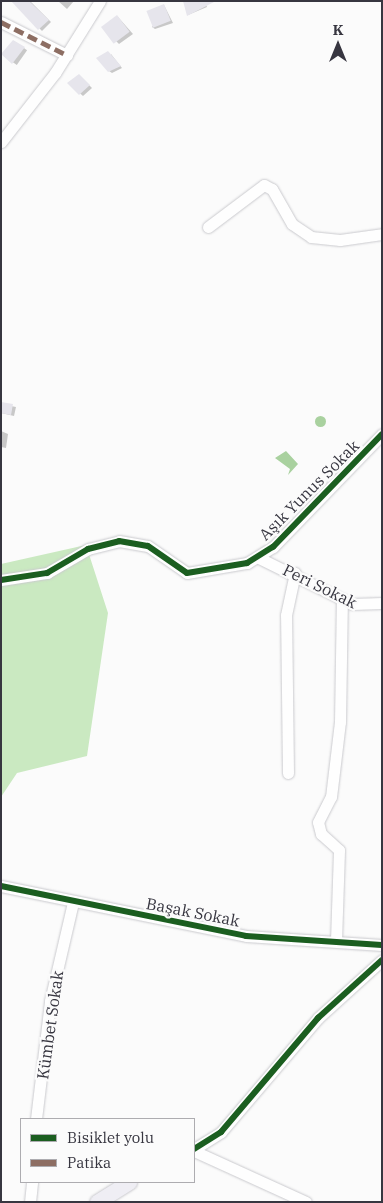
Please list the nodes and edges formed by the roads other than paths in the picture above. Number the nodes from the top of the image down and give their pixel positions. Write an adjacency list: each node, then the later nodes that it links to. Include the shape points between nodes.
1 (100, 1): 3 (street)
2 (1, 22): 3 (street)
3 (67, 55): 4 (street)
4 (1, 142)
5 (208, 227): 6 (street, via 264,185 272,189 292,224 311,238 340,240)
6 (382, 234)
7 (382, 434): 8 (street, Aşık Yunus Sokak)
8 (259, 558): 9 (street, Peri Sokak); 10 (street, Aşık Yunus Sokak, via 187,573 148,546 119,541 92,546 47,573)
9 (295, 573): 11 (street, Peri Sokak); 13 (street, via 286,615)
10 (1, 580)
11 (342, 599): 12 (street, Peri Sokak, via 361,606); 16 (street, via 340,722 331,797 318,822 321,834 339,850)
12 (382, 603)
13 (288, 773)
14 (1, 886): 15 (street, Başak Sokak)
15 (73, 902): 16 (street, Başak Sokak, via 255,938); 19 (street, Kümbet Sokak, via 50,1001)
16 (336, 941): 17 (street, Başak Sokak)
17 (382, 945)
18 (382, 960): 20 (street, via 318,1018 222,1132)
19 (36, 1118)
20 (195, 1149)
21 (195, 1150): 26 (street)
22 (32, 1183): 24 (street)
23 (127, 1183): 25 (main road)
24 (30, 1202)
25 (98, 1202)
26 (306, 1202)

